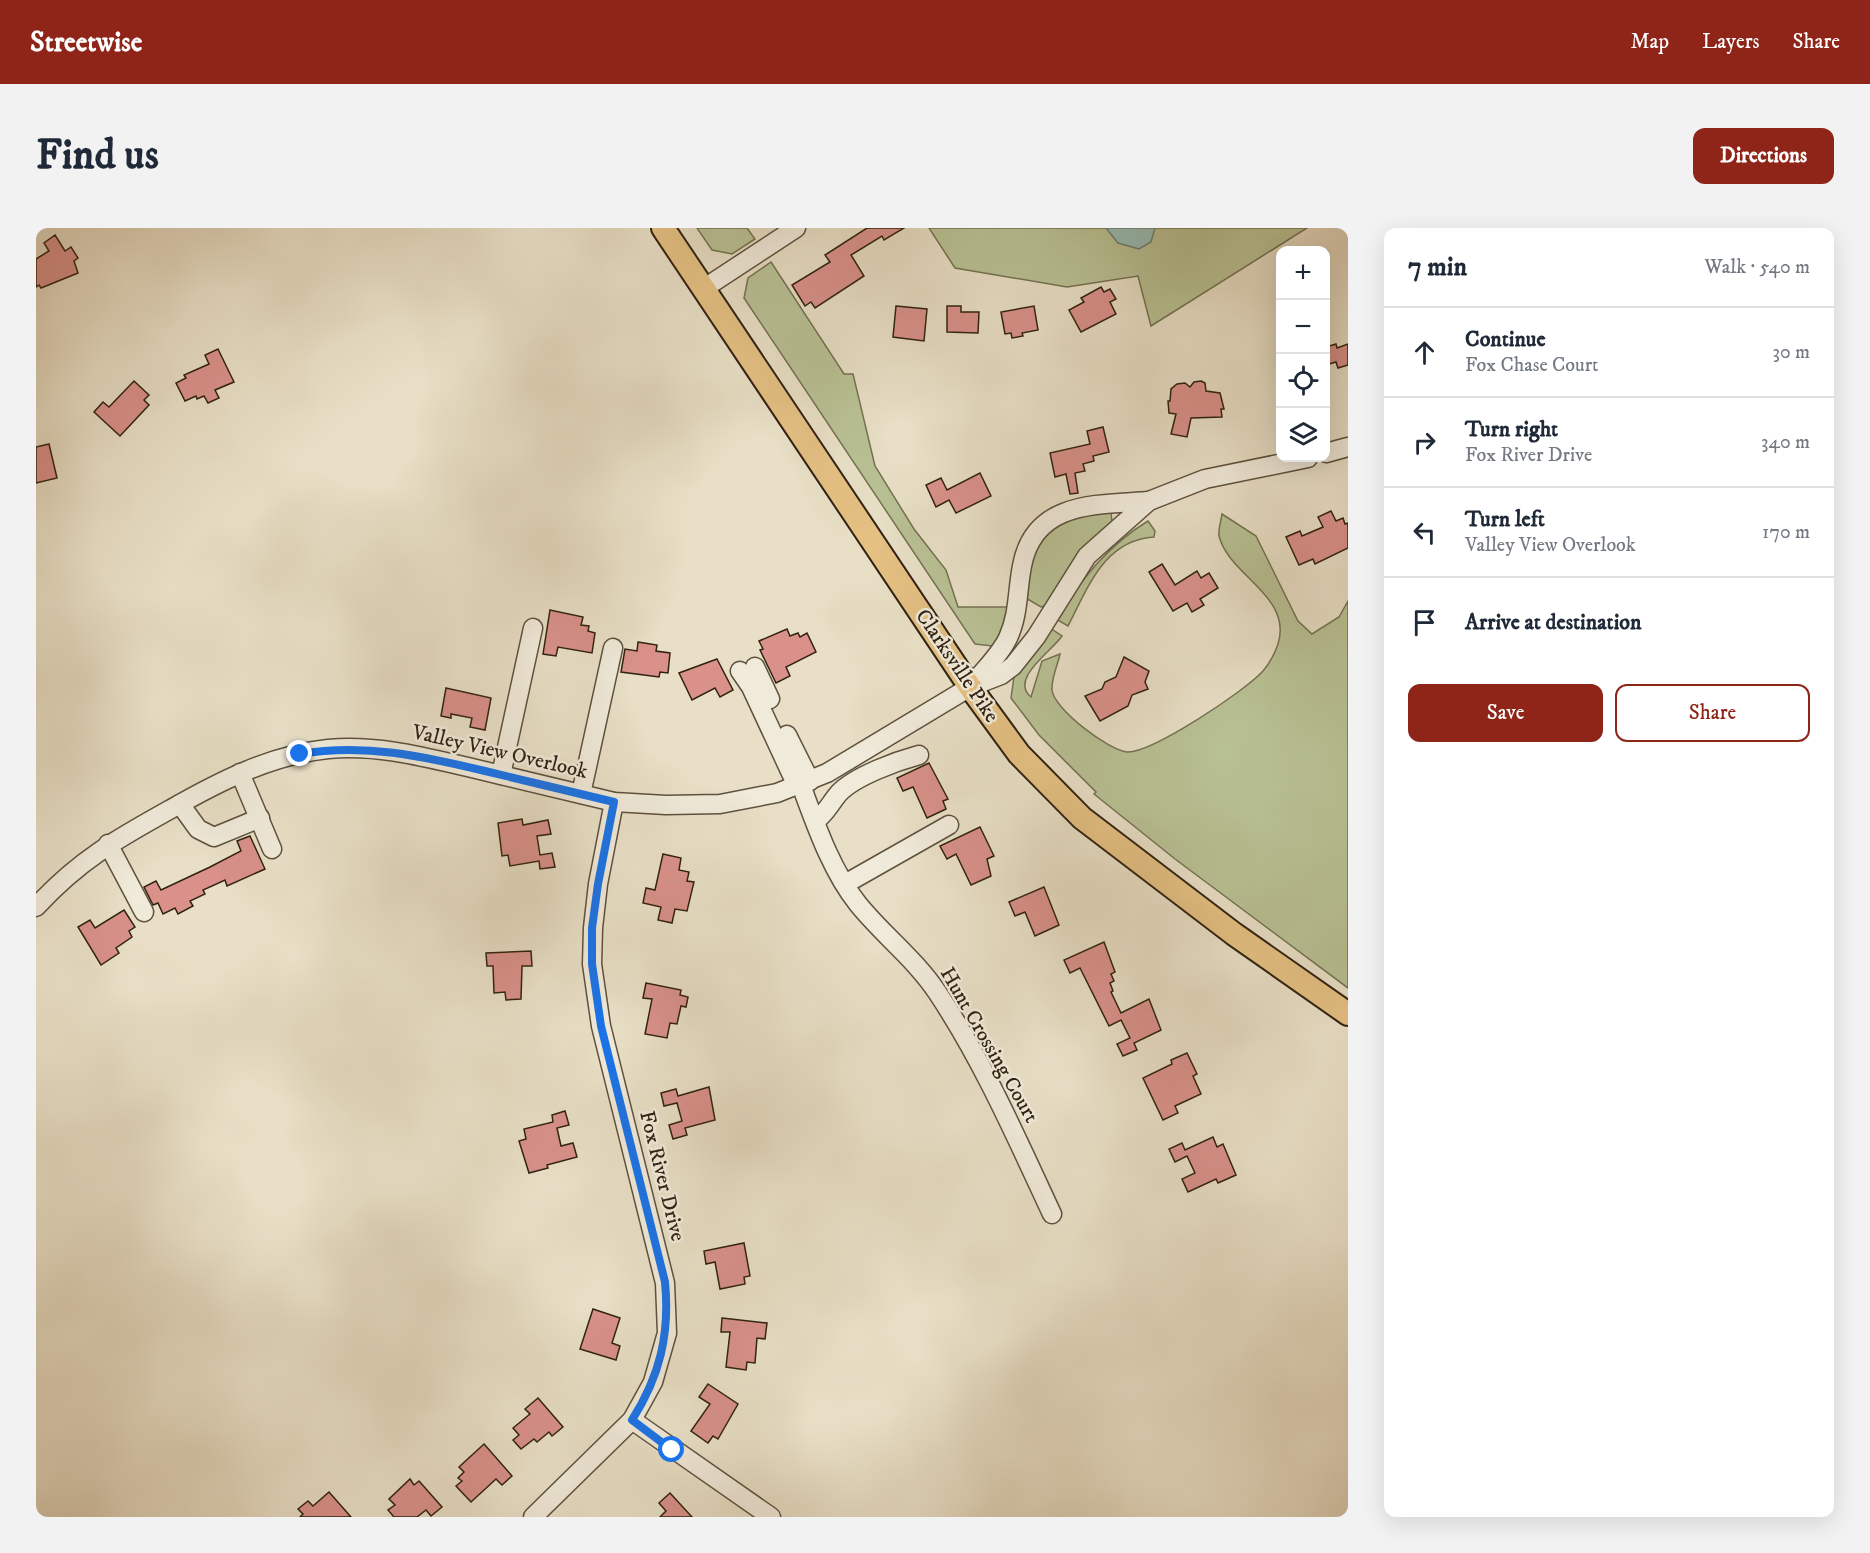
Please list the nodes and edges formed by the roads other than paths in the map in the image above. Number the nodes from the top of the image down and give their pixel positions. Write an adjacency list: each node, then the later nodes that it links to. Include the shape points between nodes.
1 (663, 228): 3 (main road, Clarksville Pike)
2 (796, 228): 3 (street)
3 (703, 289): 13 (main road, Clarksville Pike)
4 (1348, 447): 5 (street)
5 (1330, 452)
6 (1288, 462): 7 (street, via 1205,479)
7 (1149, 501): 8 (street, via 1080,507 1054,517 1026,551); 9 (street, via 1087,555)
8 (1018, 607): 9 (street); 13 (street, via 1007,640)
9 (1045, 619): 13 (street, via 1013,666)
10 (533, 628): 16 (street)
11 (613, 648): 18 (street)
12 (748, 669): 17 (street, Hunt Crossing Court)
13 (970, 687): 17 (street, Valley View Overlook, via 844,764); 29 (main road, Clarksville Pike, via 1019,754 1082,818 1234,934)
14 (919, 755): 22 (street, via 840,791)
15 (240, 773): 16 (street, Valley View Overlook, via 300,754 359,748 419,755); 20 (street, Valley View Overlook); 21 (street)
16 (501, 775): 18 (street, Valley View Overlook)
17 (803, 784): 19 (street, Valley View Overlook, via 720,804); 22 (street, Hunt Crossing Court)
18 (582, 794): 19 (street, Valley View Overlook)
19 (614, 802): 31 (street, Fox River Drive, via 592,928 592,964 601,1026 665,1282 668,1309 662,1356 645,1400)
20 (180, 804): 21 (street, via 198,829 214,837); 24 (street, Valley View Overlook)
21 (260, 818): 25 (street)
22 (815, 821): 26 (street, Hunt Crossing Court)
23 (949, 825): 26 (street)
24 (108, 844): 27 (street, Valley View Overlook, via 79,864); 28 (street)
25 (272, 849)
26 (845, 884): 30 (street, Hunt Crossing Court, via 872,920 923,973 950,1012 1010,1124)
27 (36, 907)
28 (144, 912)
29 (1348, 1014)
30 (1052, 1214)
31 (632, 1420): 32 (street, Fox River Drive); 33 (street)
32 (533, 1517)
33 (771, 1517)

